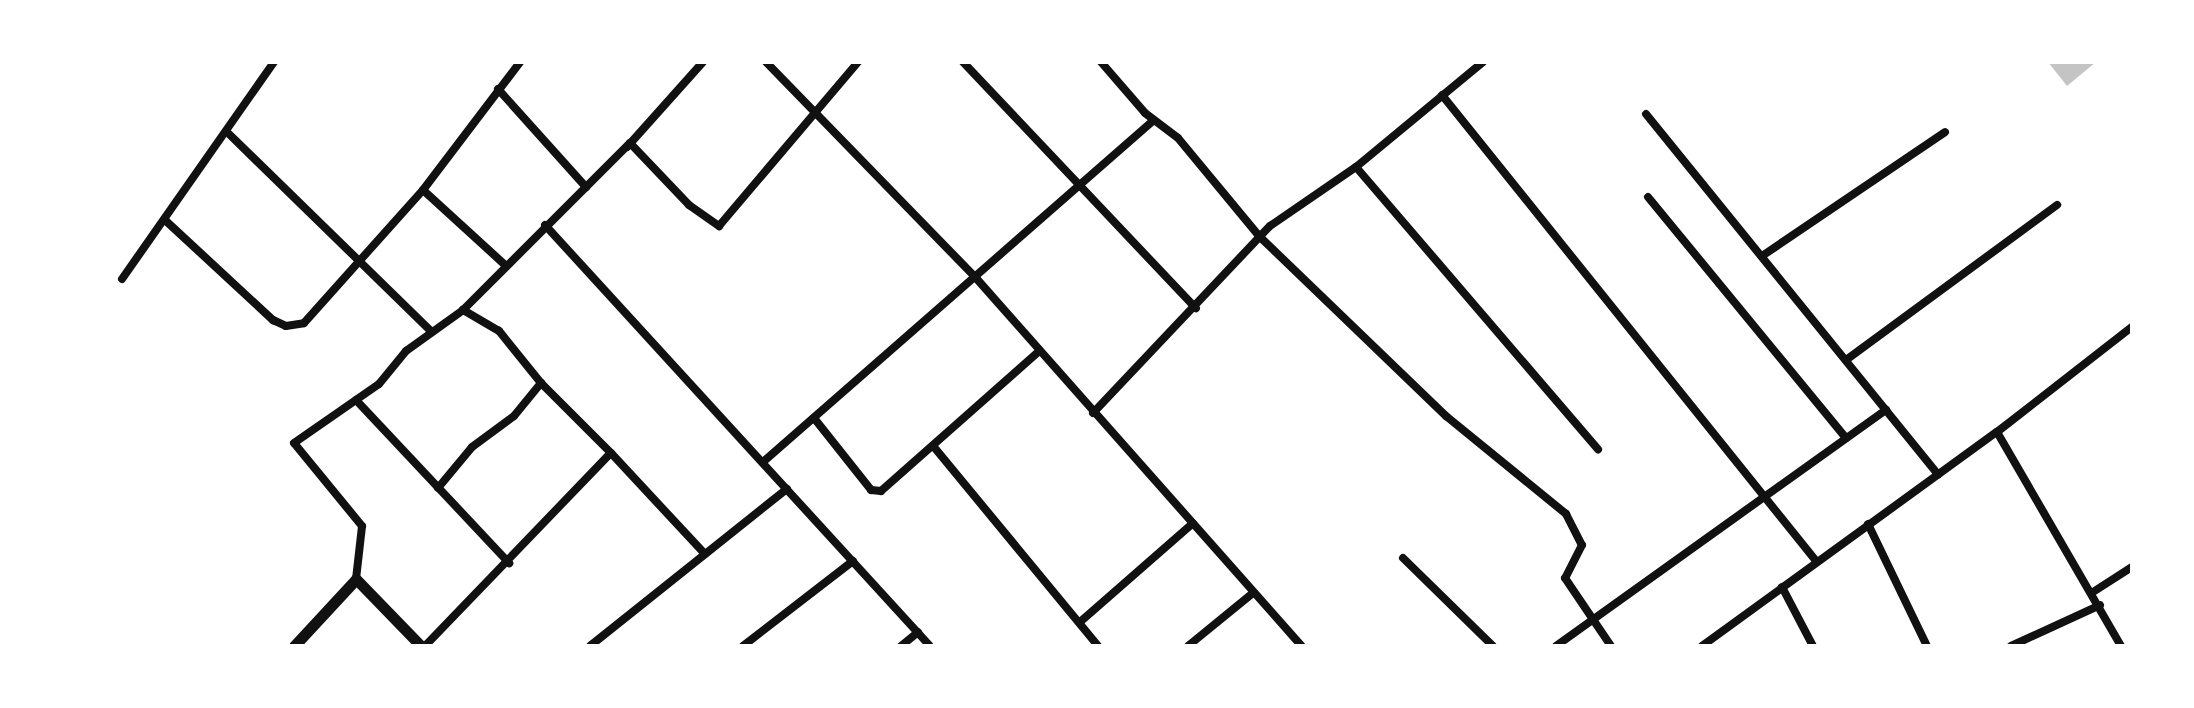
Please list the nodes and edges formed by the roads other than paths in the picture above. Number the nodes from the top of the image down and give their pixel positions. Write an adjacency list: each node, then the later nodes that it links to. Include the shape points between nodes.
1 (274, 62): 15 (street)
2 (520, 62): 9 (street)
3 (703, 62): 16 (street)
4 (766, 62): 11 (street)
5 (858, 62): 11 (street)
6 (963, 62): 19 (street)
7 (1101, 62): 13 (street)
8 (1483, 62): 10 (street)
9 (498, 89): 18 (street); 20 (street)
10 (1442, 95): 17 (street); 51 (street)
11 (816, 111): 16 (street, via 719,226 689,205 630,143); 29 (street)
12 (1646, 114): 26 (street)
13 (1154, 120): 19 (street); 25 (street, via 1178,138)
14 (1945, 132): 26 (street)
15 (228, 133): 23 (street); 27 (street)
16 (626, 147): 18 (street)
17 (1356, 167): 25 (street); 45 (street)
18 (586, 187): 24 (street)
19 (1082, 188): 29 (street); 31 (street)
20 (423, 190): 27 (street); 28 (street)
21 (1648, 197): 43 (street)
22 (2057, 205): 36 (street)
23 (166, 221): 27 (street, via 273,320 286,326 304,323); 30 (street)
24 (545, 225): 28 (street); 47 (street)
25 (1259, 236): 31 (street, via 1211,283); 65 (street, via 1446,416 1566,514 1582,545 1565,578)
26 (1762, 256): 36 (street)
27 (357, 262): 34 (street)
28 (504, 264): 32 (street)
29 (976, 278): 35 (street); 41 (street)
30 (122, 279)
31 (1196, 308): 40 (street)
32 (463, 310): 34 (street); 37 (street, via 499,331)
33 (2132, 327): 42 (street)
34 (432, 332): 38 (street)
35 (1039, 351): 40 (street); 44 (street)
36 (1846, 360): 39 (street)
37 (541, 383): 46 (street); 49 (street, via 514,416 472,447)
38 (356, 400): 49 (street); 60 (street, via 294,443 362,526)
39 (1886, 410): 43 (street); 48 (street)
40 (1093, 413): 52 (street)
41 (814, 418): 44 (street, via 876,492 887,489); 47 (street)
42 (1997, 432): 48 (street); 62 (street)
43 (1846, 438): 51 (street)
44 (934, 447): 66 (street)
45 (1598, 449)
46 (611, 453): 54 (street); 58 (street)
47 (763, 462): 50 (street)
48 (1938, 474): 53 (street)
49 (438, 488): 58 (street)
50 (787, 489): 54 (street); 56 (street)
51 (1767, 500): 57 (street); 65 (street)
52 (1193, 523): 63 (street); 66 (street)
53 (1868, 524): 57 (street); 82 (street)
54 (705, 554): 69 (street)
55 (1403, 558): 78 (street)
56 (853, 561): 67 (street); 72 (street)
57 (1816, 561): 61 (street)
58 (509, 563): 71 (street)
59 (2132, 567): 62 (street)
60 (356, 579): 70 (street); 71 (street)
61 (1782, 587): 68 (street); 81 (street)
62 (2093, 592): 64 (street)
63 (1253, 593): 76 (street); 77 (street)
64 (2100, 605): 83 (street); 84 (street)
65 (1592, 621): 79 (street); 80 (street)
66 (1080, 622): 75 (street)
67 (918, 632): 73 (street); 74 (street)
68 (1707, 644)
69 (595, 645)
70 (294, 646)
71 (423, 646)
72 (743, 646)
73 (901, 646)
74 (930, 646)
75 (1098, 646)
76 (1188, 646)
77 (1302, 646)
78 (1493, 646)
79 (1556, 646)
80 (1611, 646)
81 (1813, 646)
82 (1927, 646)
83 (2011, 646)
84 (2121, 646)

